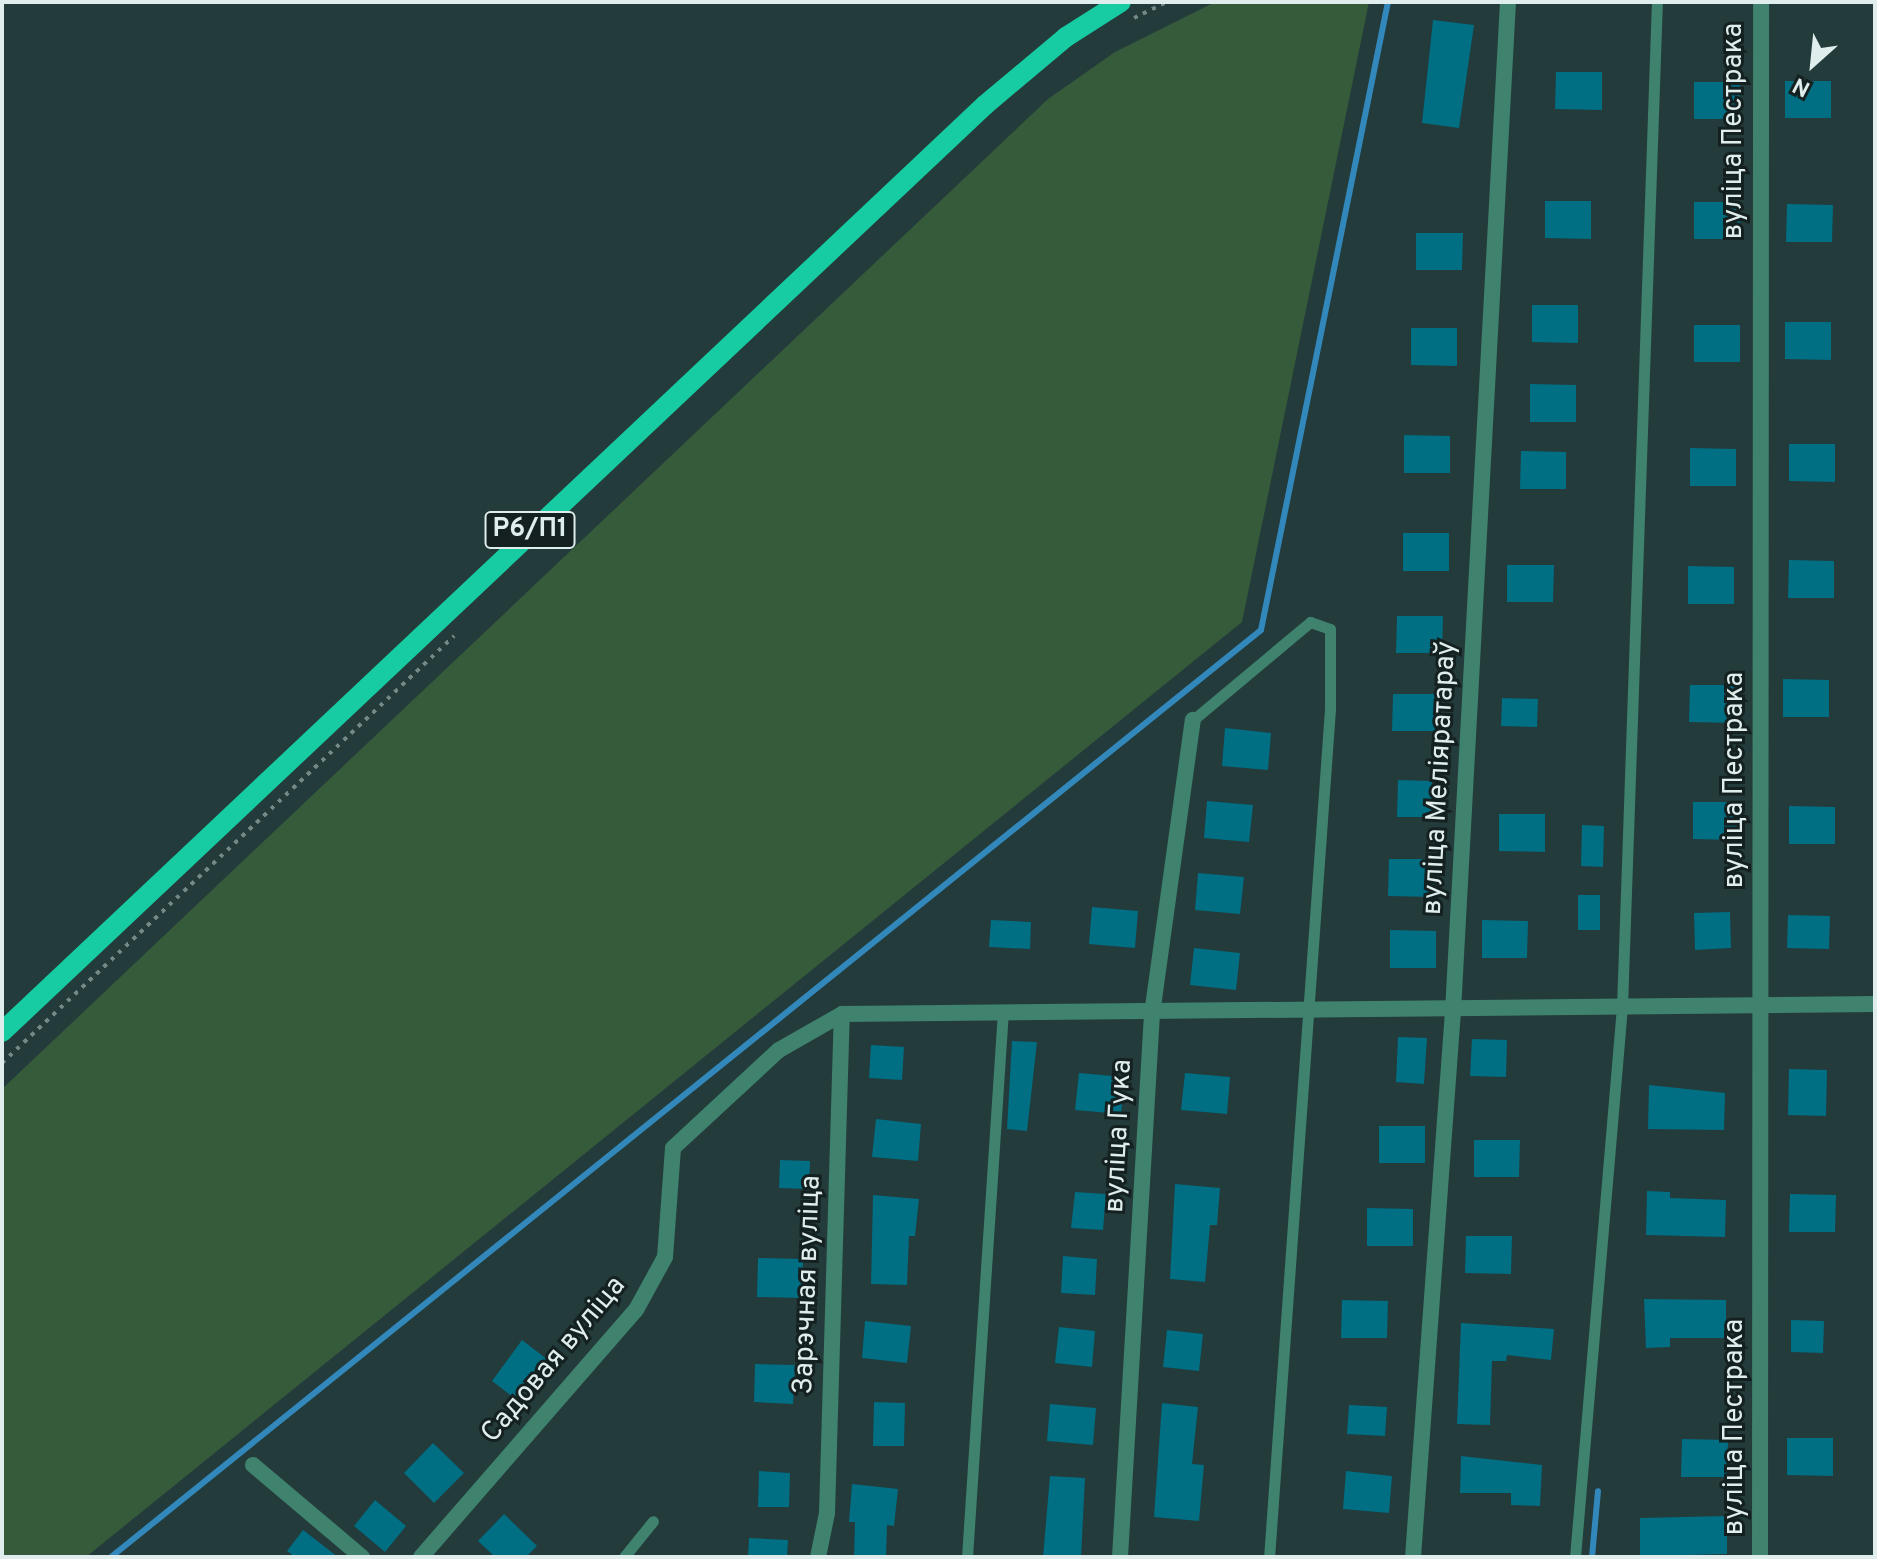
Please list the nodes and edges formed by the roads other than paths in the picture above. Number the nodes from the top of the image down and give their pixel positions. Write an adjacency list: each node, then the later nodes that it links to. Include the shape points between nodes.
1 (1508, 2): 11 (street, вуліца Меліяратараў)
2 (1657, 2): 8 (lane)
3 (1761, 2): 7 (street, вуліца Пестрака)
4 (1126, 11): 14 (main road, Р6/П1, via 1066,37 985,105)
5 (1193, 720): 10 (lane, via 1310,622 1330,629 1330,709); 13 (street, вуліца Гука)
6 (1875, 1004): 7 (street)
7 (1761, 1005): 8 (street); 26 (street, вуліца Пестрака)
8 (1622, 1007): 11 (street); 25 (lane)
9 (1003, 1011): 12 (street); 13 (street); 21 (lane)
10 (1307, 1011): 11 (street); 13 (street); 23 (lane)
11 (1453, 1011): 24 (street, вуліца Меліяратараў)
12 (842, 1014): 18 (street, Садовая вуліца, via 779,1050 673,1148 665,1257 636,1310); 20 (street, Зарэчная вуліца, via 827,1513)
13 (1152, 1014): 22 (street, вуліца Гука)
14 (2, 1032)
15 (253, 1465): 17 (street)
16 (653, 1521): 19 (lane)
17 (362, 1557)
18 (421, 1557)
19 (624, 1557)
20 (818, 1557)
21 (967, 1557)
22 (1120, 1557)
23 (1269, 1557)
24 (1413, 1557)
25 (1575, 1557)
26 (1760, 1557)

